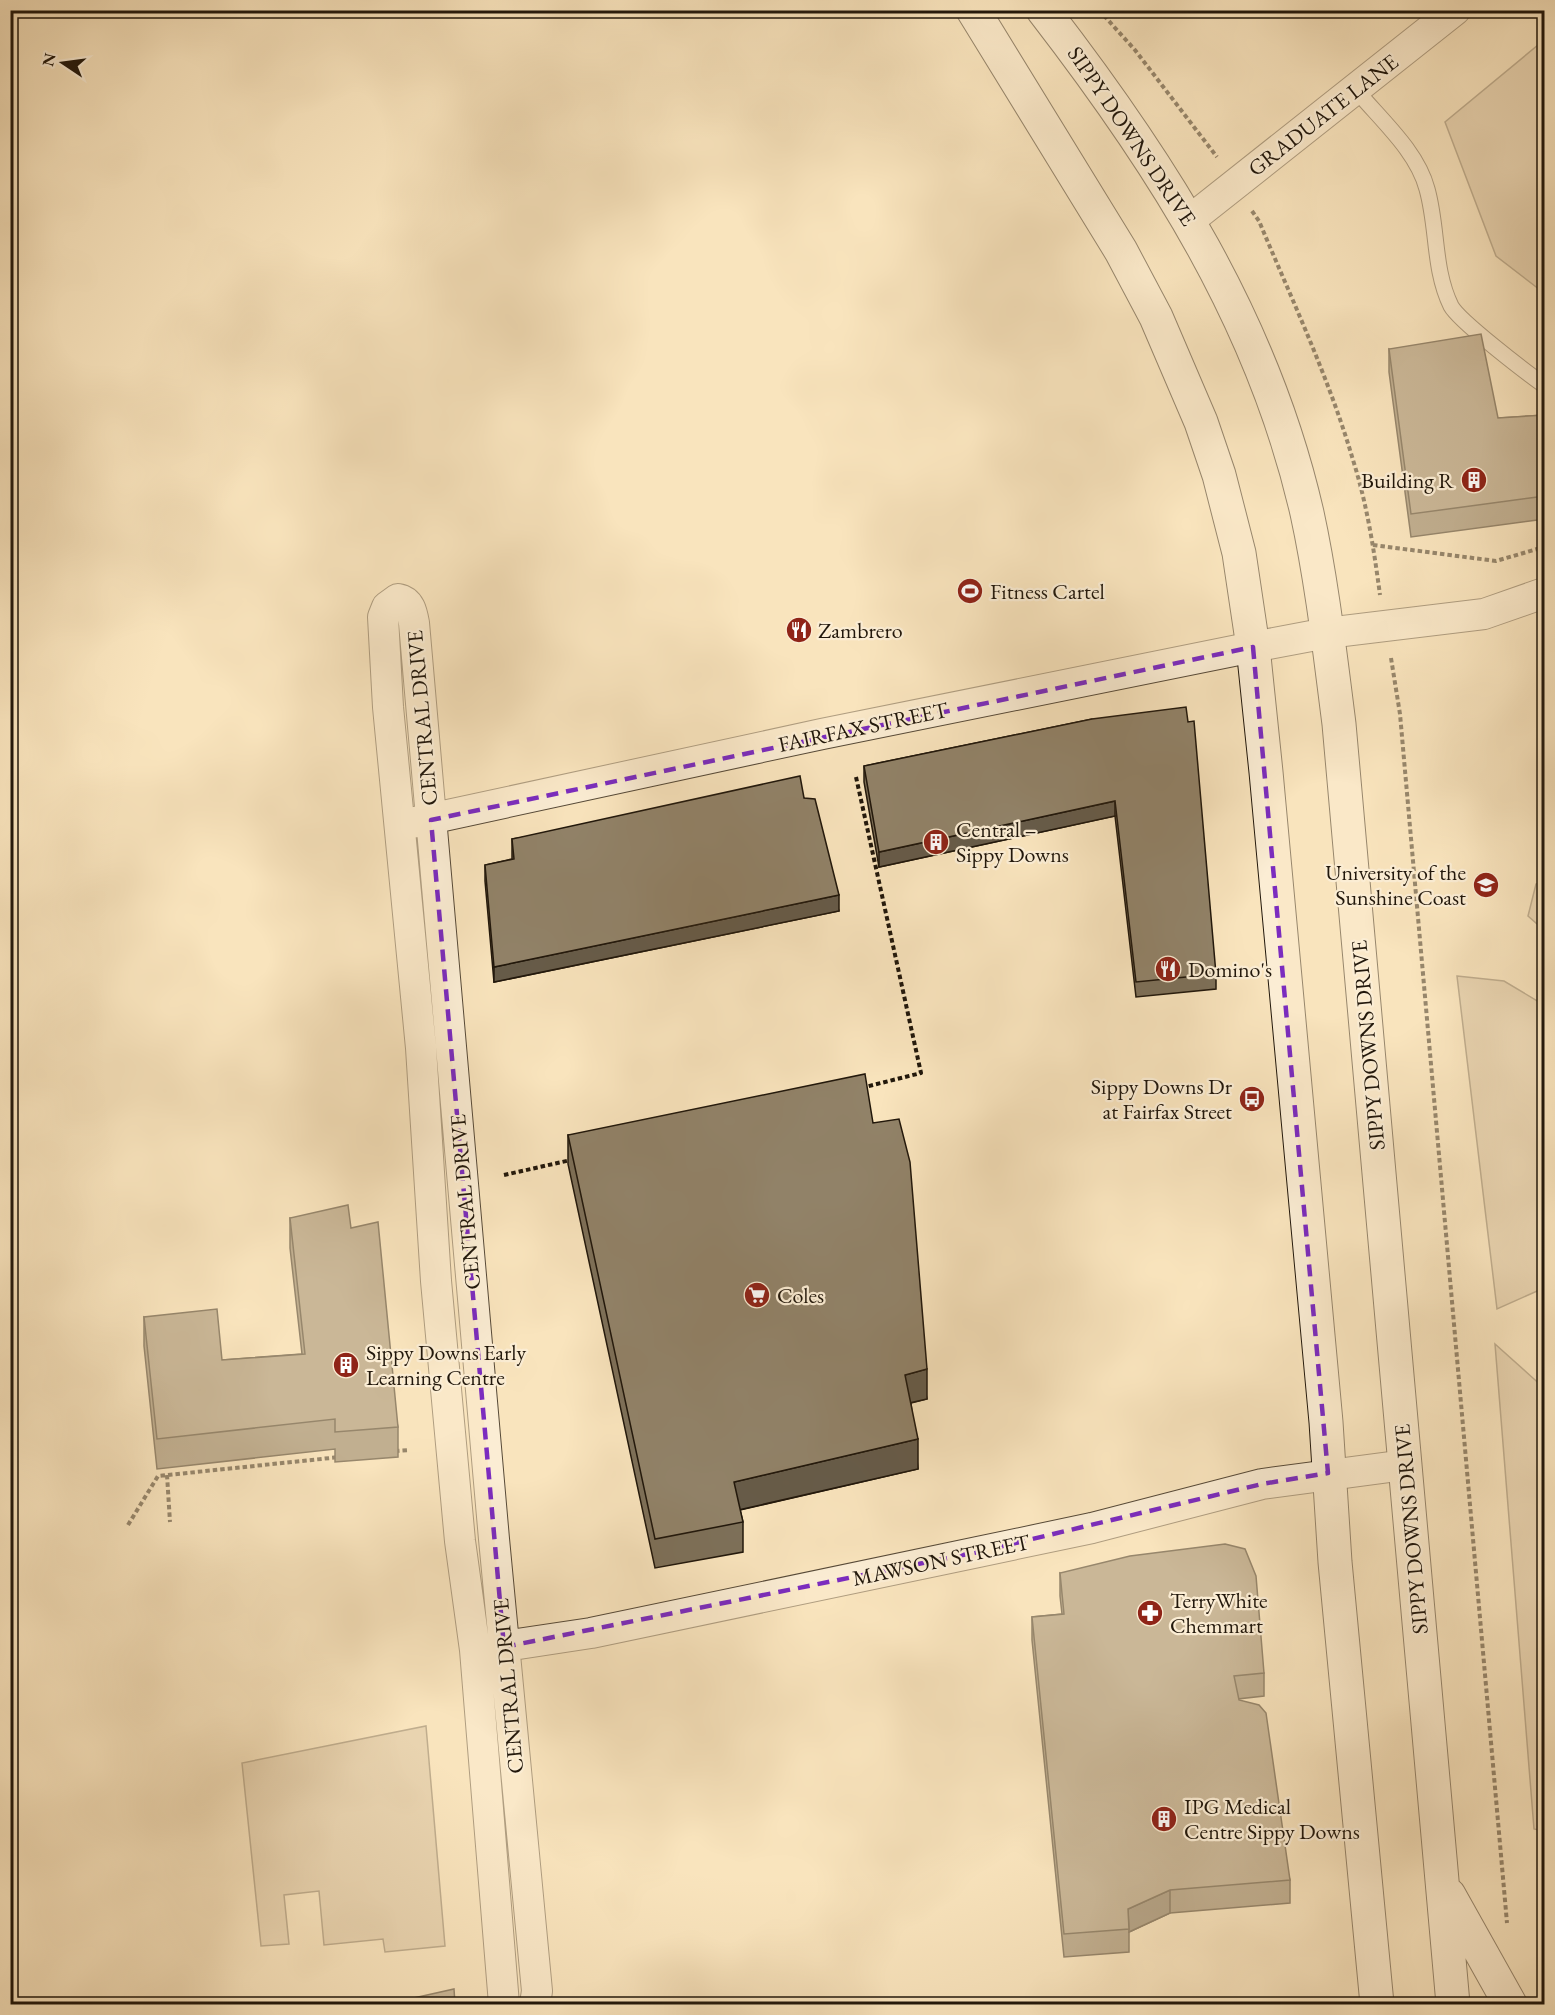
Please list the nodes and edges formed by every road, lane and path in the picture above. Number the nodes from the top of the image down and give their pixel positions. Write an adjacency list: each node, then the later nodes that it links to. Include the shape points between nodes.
1 (974, 10): 11 (main road, via 1121,251 1183,378 1219,475 1239,553)
2 (1043, 10): 5 (main road, SIPPY DOWNS DRIVE, via 1148,152)
3 (1455, 10): 4 (street, GRADUATE LANE)
4 (1356, 90): 5 (street, GRADUATE LANE); 6 (lane, via 1416,161 1427,190 1436,255 1452,307 1517,366)
5 (1190, 220): 10 (main road, SIPPY DOWNS DRIVE, via 1244,330 1290,450 1308,521)
6 (1545, 385)
7 (1373, 545): 8 (path, via 1496,561)
8 (1545, 547)
9 (1545, 592): 10 (street, FAIRFAX STREET, via 1484,614)
10 (1327, 633): 11 (street, FAIRFAX STREET); 21 (main road, SIPPY DOWNS DRIVE, via 1339,724)
11 (1253, 647): 13 (street, FAIRFAX STREET, via 822,734); 22 (main road)
12 (856, 777): 15 (path, via 921,1073)
13 (431, 820): 14 (street, FAIRFAX STREET); 14 (street, CENTRAL DRIVE, via 414,623 407,604 398,599 387,607 382,627); 26 (street, CENTRAL DRIVE)
14 (399, 825): 26 (street, CENTRAL DRIVE, via 421,1048 456,1501)
15 (861, 1088)
16 (572, 1160): 17 (path)
17 (504, 1175)
18 (409, 1450): 19 (path)
19 (386, 1452)
20 (352, 1456): 23 (path)
21 (1405, 1465): 22 (street, MAWSON STREET); 27 (main road, SIPPY DOWNS DRIVE)
22 (1328, 1473): 26 (street, MAWSON STREET, via 1262,1484 1092,1528 966,1555 591,1633); 30 (main road)
23 (167, 1475): 24 (path); 25 (path, via 158,1476)
24 (170, 1522)
25 (128, 1525)
26 (490, 1649): 28 (street, CENTRAL DRIVE); 29 (street, CENTRAL DRIVE, via 537,1991)
27 (1442, 1883): 31 (main road, SIPPY DOWNS DRIVE); 32 (main road)
28 (504, 2004)
29 (535, 2004)
30 (1377, 2004)
31 (1453, 2004)
32 (1510, 2004)

